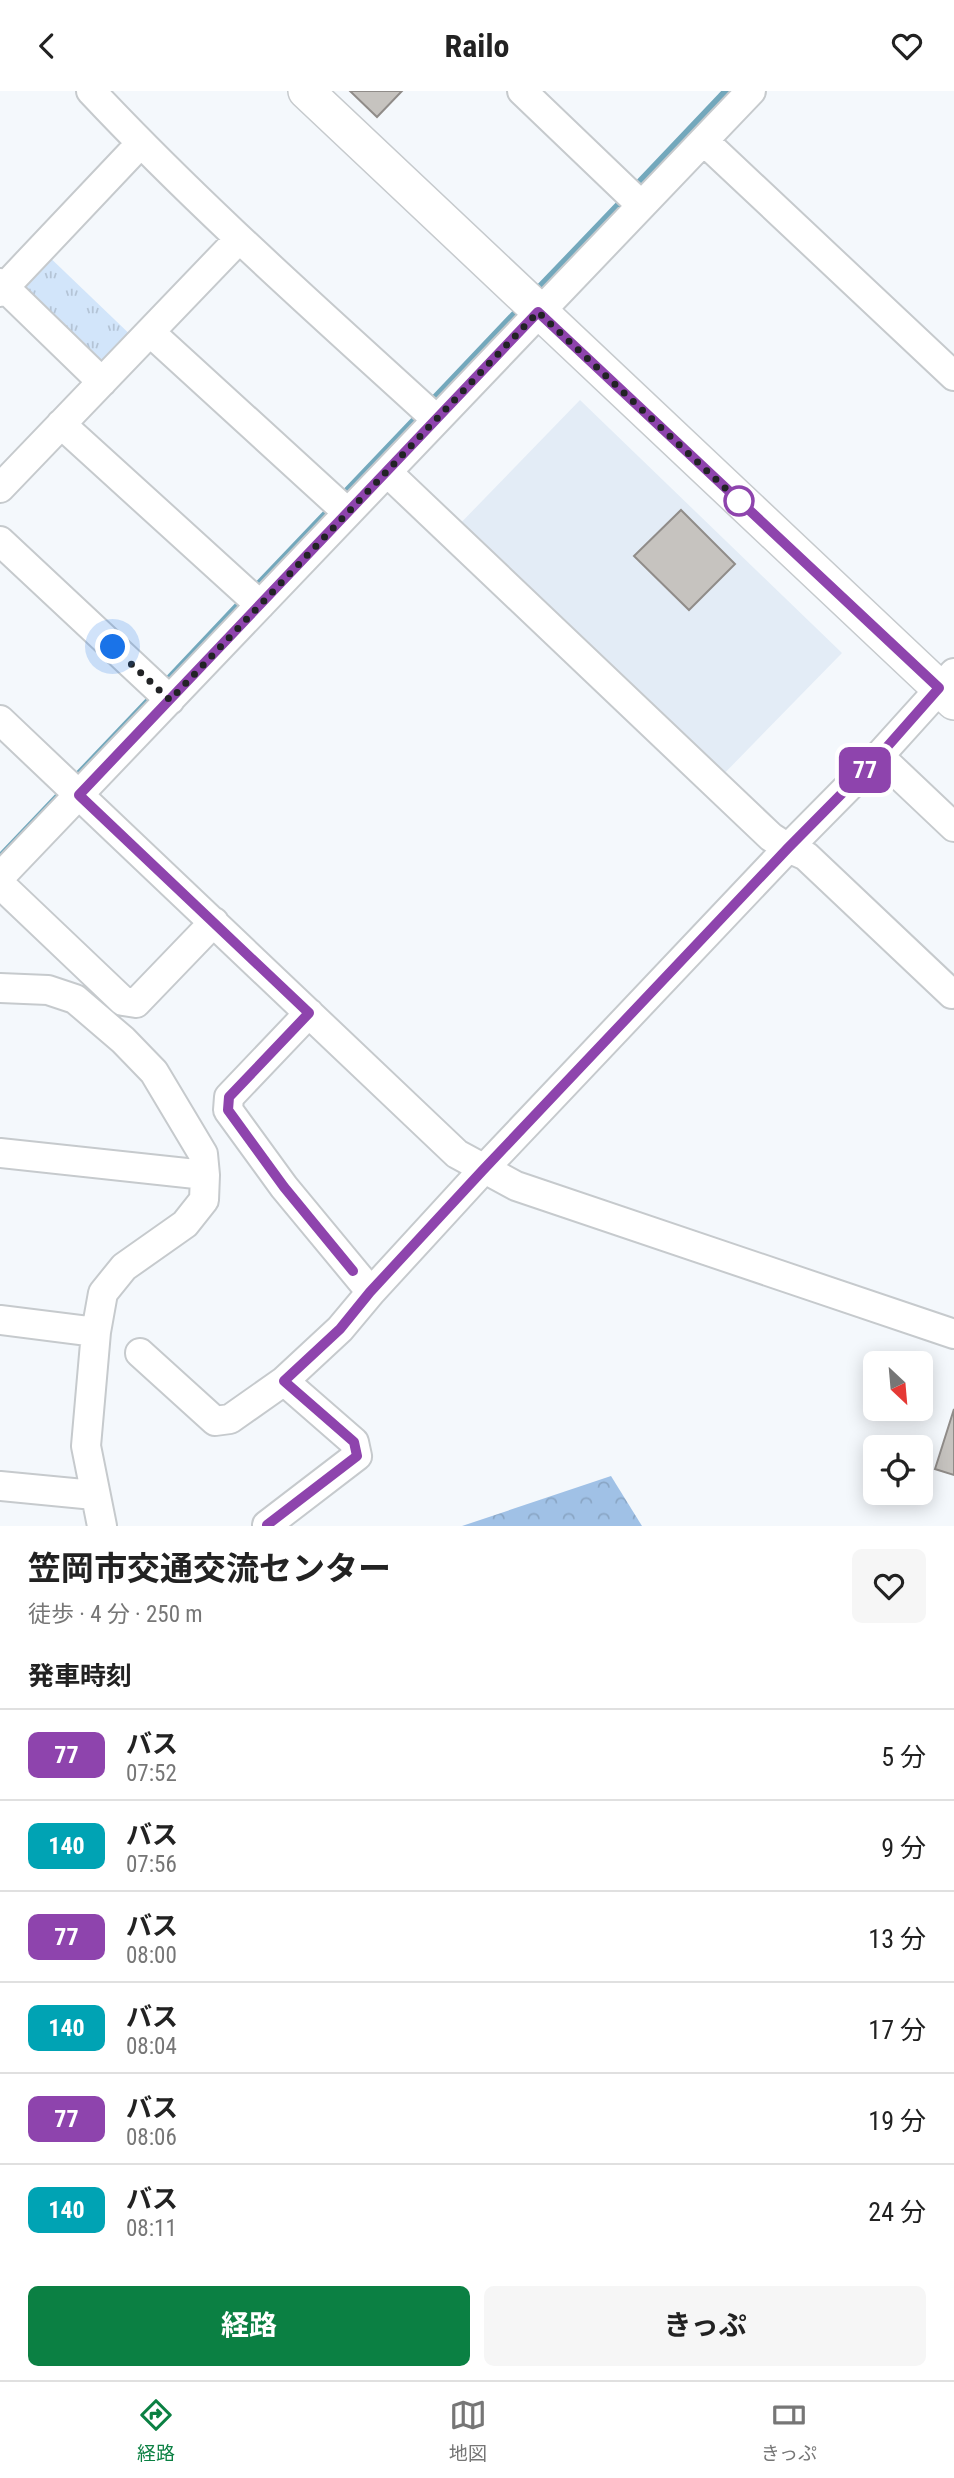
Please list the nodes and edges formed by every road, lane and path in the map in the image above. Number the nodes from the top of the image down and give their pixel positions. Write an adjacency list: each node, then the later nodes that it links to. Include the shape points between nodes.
1 (91, 91): 6 (street)
2 (306, 91): 10 (street)
3 (751, 91): 5 (street)
4 (535, 95): 7 (street)
5 (704, 141): 7 (street); 12 (street)
6 (140, 144): 8 (street); 9 (street)
7 (641, 205): 10 (street)
8 (239, 239): 11 (street); 14 (street)
9 (1, 288): 13 (street)
10 (538, 312): 14 (street); 21 (street)
11 (150, 331): 13 (street); 18 (street)
12 (954, 376)
13 (102, 382): 15 (street)
14 (436, 419): 16 (street)
15 (61, 424): 17 (street); 20 (street)
16 (387, 472): 18 (street); 27 (street, via 771,837)
17 (0, 488)
18 (348, 512): 20 (street)
19 (0, 541): 22 (street)
20 (260, 605): 22 (street)
21 (949, 688): 24 (street)
22 (170, 700): 25 (street)
23 (0, 720): 25 (street)
24 (879, 756): 26 (street); 27 (street)
25 (79, 795): 28 (street); 30 (street)
26 (954, 827)
27 (788, 848): 32 (street, via 806,856); 35 (street)
28 (0, 877)
29 (0, 884): 30 (street, via 123,1001 136,1003)
30 (214, 922): 33 (street)
31 (0, 988): 36 (street, via 48,990 75,999 123,1040 154,1072 190,1129 203,1154)
32 (954, 992)
33 (309, 1013): 35 (street, via 457,1154); 37 (street, via 229,1097 228,1110)
34 (0, 1153): 36 (street)
35 (483, 1170): 37 (street); 40 (street, via 516,1186)
36 (205, 1175): 39 (street, via 204,1201 185,1224 124,1267 103,1293)
37 (370, 1292): 42 (street, via 340,1329)
38 (0, 1320): 39 (street)
39 (96, 1332): 44 (street, via 86,1446)
40 (954, 1334)
41 (140, 1353): 42 (street, via 215,1422 230,1419)
42 (284, 1381): 45 (street, via 354,1442 357,1456)
43 (0, 1486): 44 (street)
44 (94, 1495): 46 (street)
45 (267, 1525)
46 (102, 1526)

